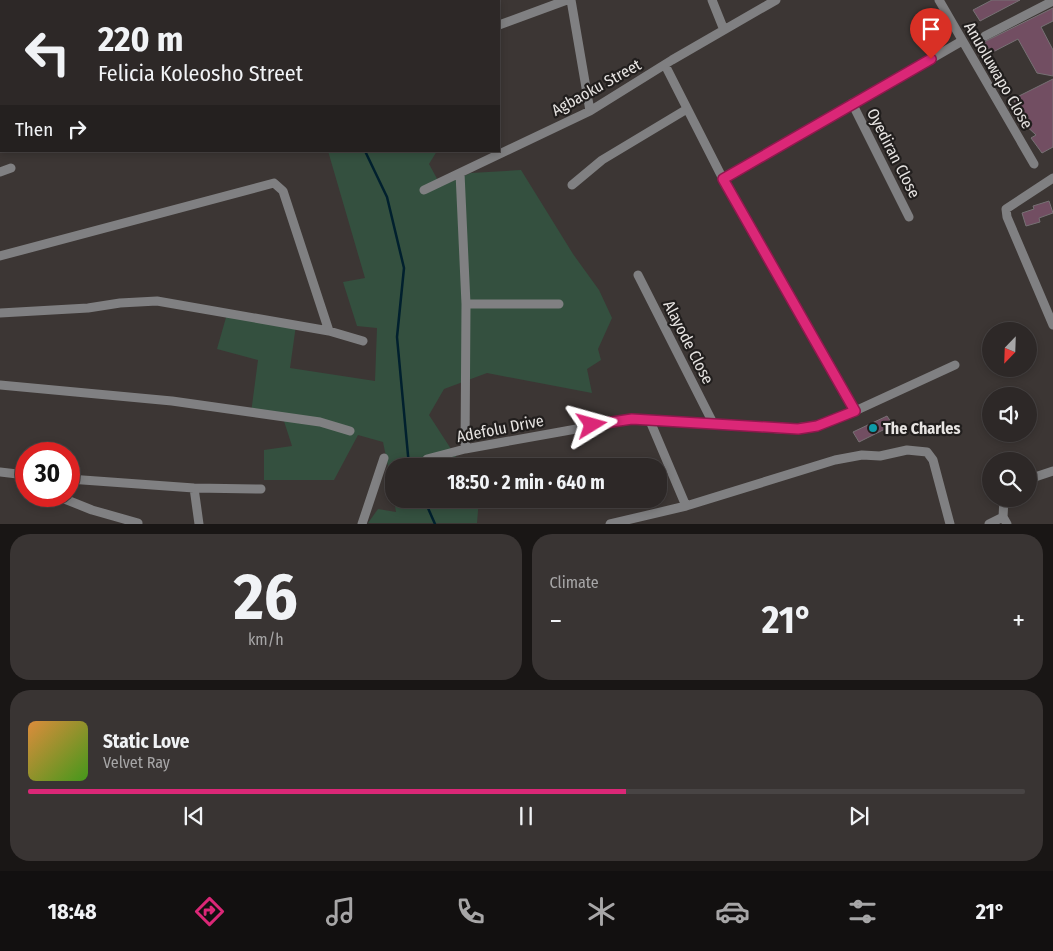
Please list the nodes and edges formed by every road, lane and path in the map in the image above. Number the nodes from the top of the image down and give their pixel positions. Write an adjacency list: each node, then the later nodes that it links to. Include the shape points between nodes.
1 (567, 0): 7 (street)
2 (571, 0): 14 (street)
3 (712, 0): 8 (street)
4 (776, 0): 8 (street, Agbaoku Street)
5 (939, 0): 10 (street, Anuoluwapo Close)
6 (1053, 1): 9 (street)
7 (500, 24)
8 (724, 30): 11 (street, Agbaoku Street)
9 (985, 36)
10 (962, 41): 12 (street); 15 (street, Anuoluwapo Close)
11 (665, 65): 13 (street); 14 (street, Agbaoku Street)
12 (852, 103): 20 (street); 23 (street, Oyediran Close)
13 (687, 109): 20 (street); 21 (street, via 602,160)
14 (590, 111): 18 (street, Agbaoku Street)
15 (1034, 164)
16 (11, 168): 17 (street)
17 (0, 172)
18 (460, 172): 22 (street, Agbaoku Street); 26 (street)
19 (1053, 178): 29 (street, via 1006,209)
20 (723, 179): 34 (street)
21 (572, 185)
22 (424, 190)
23 (909, 217)
24 (0, 256): 30 (street, via 274,183 283,192)
25 (638, 275): 36 (street, Alayode Close)
26 (466, 304): 27 (street); 38 (street)
27 (559, 304)
28 (0, 313): 30 (street, via 157,301)
29 (1053, 325)
30 (329, 331): 31 (street)
31 (363, 341)
32 (955, 364): 34 (street, Adefolu Drive)
33 (0, 385): 37 (street, via 172,401 320,422)
34 (855, 411): 36 (street, Adefolu Drive, via 817,426 798,429)
35 (650, 421): 36 (street, Adefolu Drive); 38 (street, Adefolu Drive, via 632,419 592,425); 49 (street)
36 (713, 423)
37 (350, 431)
38 (465, 449): 40 (street, Adefolu Drive)
39 (384, 458): 54 (street)
40 (431, 458)
41 (1053, 471): 44 (street)
42 (0, 472): 43 (street)
43 (15, 474)
44 (1037, 476)
45 (80, 481): 46 (street)
46 (194, 488): 47 (street); 53 (street)
47 (262, 489)
48 (80, 505): 52 (street)
49 (686, 506): 55 (street); 56 (street, via 835,460 907,450 928,452 933,460)
50 (1004, 507): 51 (street)
51 (1005, 520): 57 (street)
52 (138, 524)
53 (199, 524)
54 (362, 524)
55 (610, 524)
56 (950, 524)
57 (988, 524)

